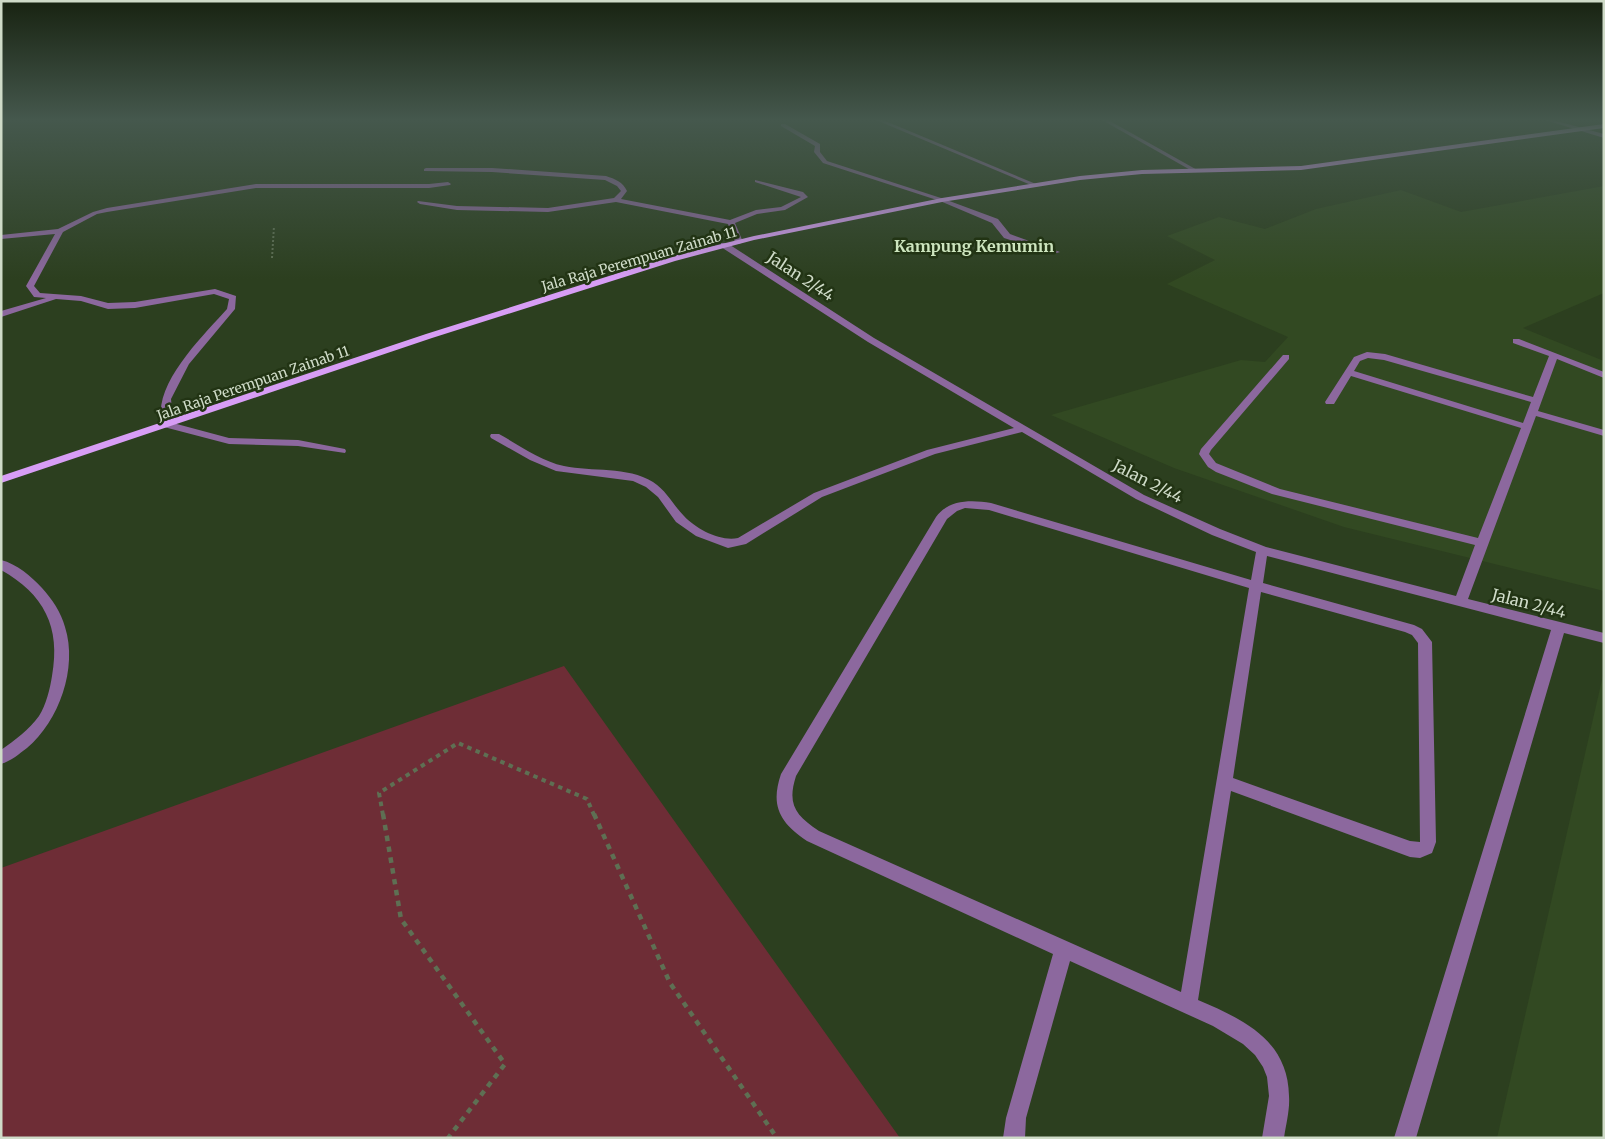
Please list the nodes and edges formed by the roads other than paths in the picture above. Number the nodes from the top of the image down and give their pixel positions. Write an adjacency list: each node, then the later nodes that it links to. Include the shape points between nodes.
1 (537, 173): 8 (street, via 606,178 623,187 624,191)
2 (859, 173): 9 (street)
3 (1007, 173): 7 (street)
4 (1139, 173): 7 (main road, Jala Raja Perempuan Zainab 11)
5 (757, 181): 11 (street, via 801,193 805,197 783,209 756,212)
6 (448, 184): 12 (street, via 256,186 107,210)
7 (1033, 184): 9 (main road, Jala Raja Perempuan Zainab 11)
8 (616, 200): 10 (street, via 548,210 457,208); 11 (street)
9 (942, 200): 14 (main road, Jala Raja Perempuan Zainab 11); 16 (street, via 995,221 1007,236)
10 (420, 202)
11 (732, 222): 14 (street)
12 (60, 231): 13 (street); 17 (street, via 30,286 37,295)
13 (1, 237)
14 (739, 242): 15 (main road, Jala Raja Perempuan Zainab 11)
15 (724, 245): 26 (main road, Jala Raja Perempuan Zainab 11, via 429,336); 28 (street, Jalan 2/44, via 871,340)
16 (1056, 252)
17 (57, 297): 18 (street); 26 (street, via 108,306 134,305 215,291 233,298 231,310 185,363 166,399)
18 (1, 314)
19 (1516, 340): 20 (street)
20 (1554, 355): 23 (street); 25 (street)
21 (1286, 357): 33 (street, via 1206,450 1206,460 1220,470 1276,492)
22 (1349, 372): 24 (street); 25 (street, via 1360,356 1376,355); 27 (street)
23 (1604, 375)
24 (1330, 402)
25 (1534, 406): 27 (street); 29 (street)
26 (168, 425): 31 (street, via 229,441 298,443); 32 (main road, Jala Raja Perempuan Zainab 11)
27 (1527, 427): 33 (street)
28 (1023, 429): 30 (street, via 931,452 818,495 742,541 728,544 700,533 680,518 662,495 636,478 560,469); 34 (street, Jalan 2/44, via 1140,497)
29 (1604, 433)
30 (495, 436)
31 (341, 451)
32 (1, 480)
33 (1482, 544): 37 (street)
34 (1262, 550): 36 (street); 37 (street, Jalan 2/44)
35 (1, 564): 40 (street, via 29,582 56,618 62,648 54,698 44,720)
36 (1256, 586): 41 (street); 41 (street, via 1409,628 1423,636 1428,842 1426,848 1410,849); 42 (street, via 991,507 974,504 957,507 942,517 789,774 784,787 784,802 789,815 813,836)
37 (1460, 602): 38 (street, Jalan 2/44)
38 (1559, 627): 39 (street, Jalan 2/44); 46 (street)
39 (1604, 638)
40 (1, 758)
41 (1224, 782): 43 (street)
42 (1064, 949): 43 (street); 44 (street, via 1016,1118)
43 (1188, 1005): 45 (street, via 1235,1026 1254,1039 1268,1056 1277,1076 1279,1096)
44 (1014, 1138)
45 (1273, 1138)
46 (1405, 1138)

